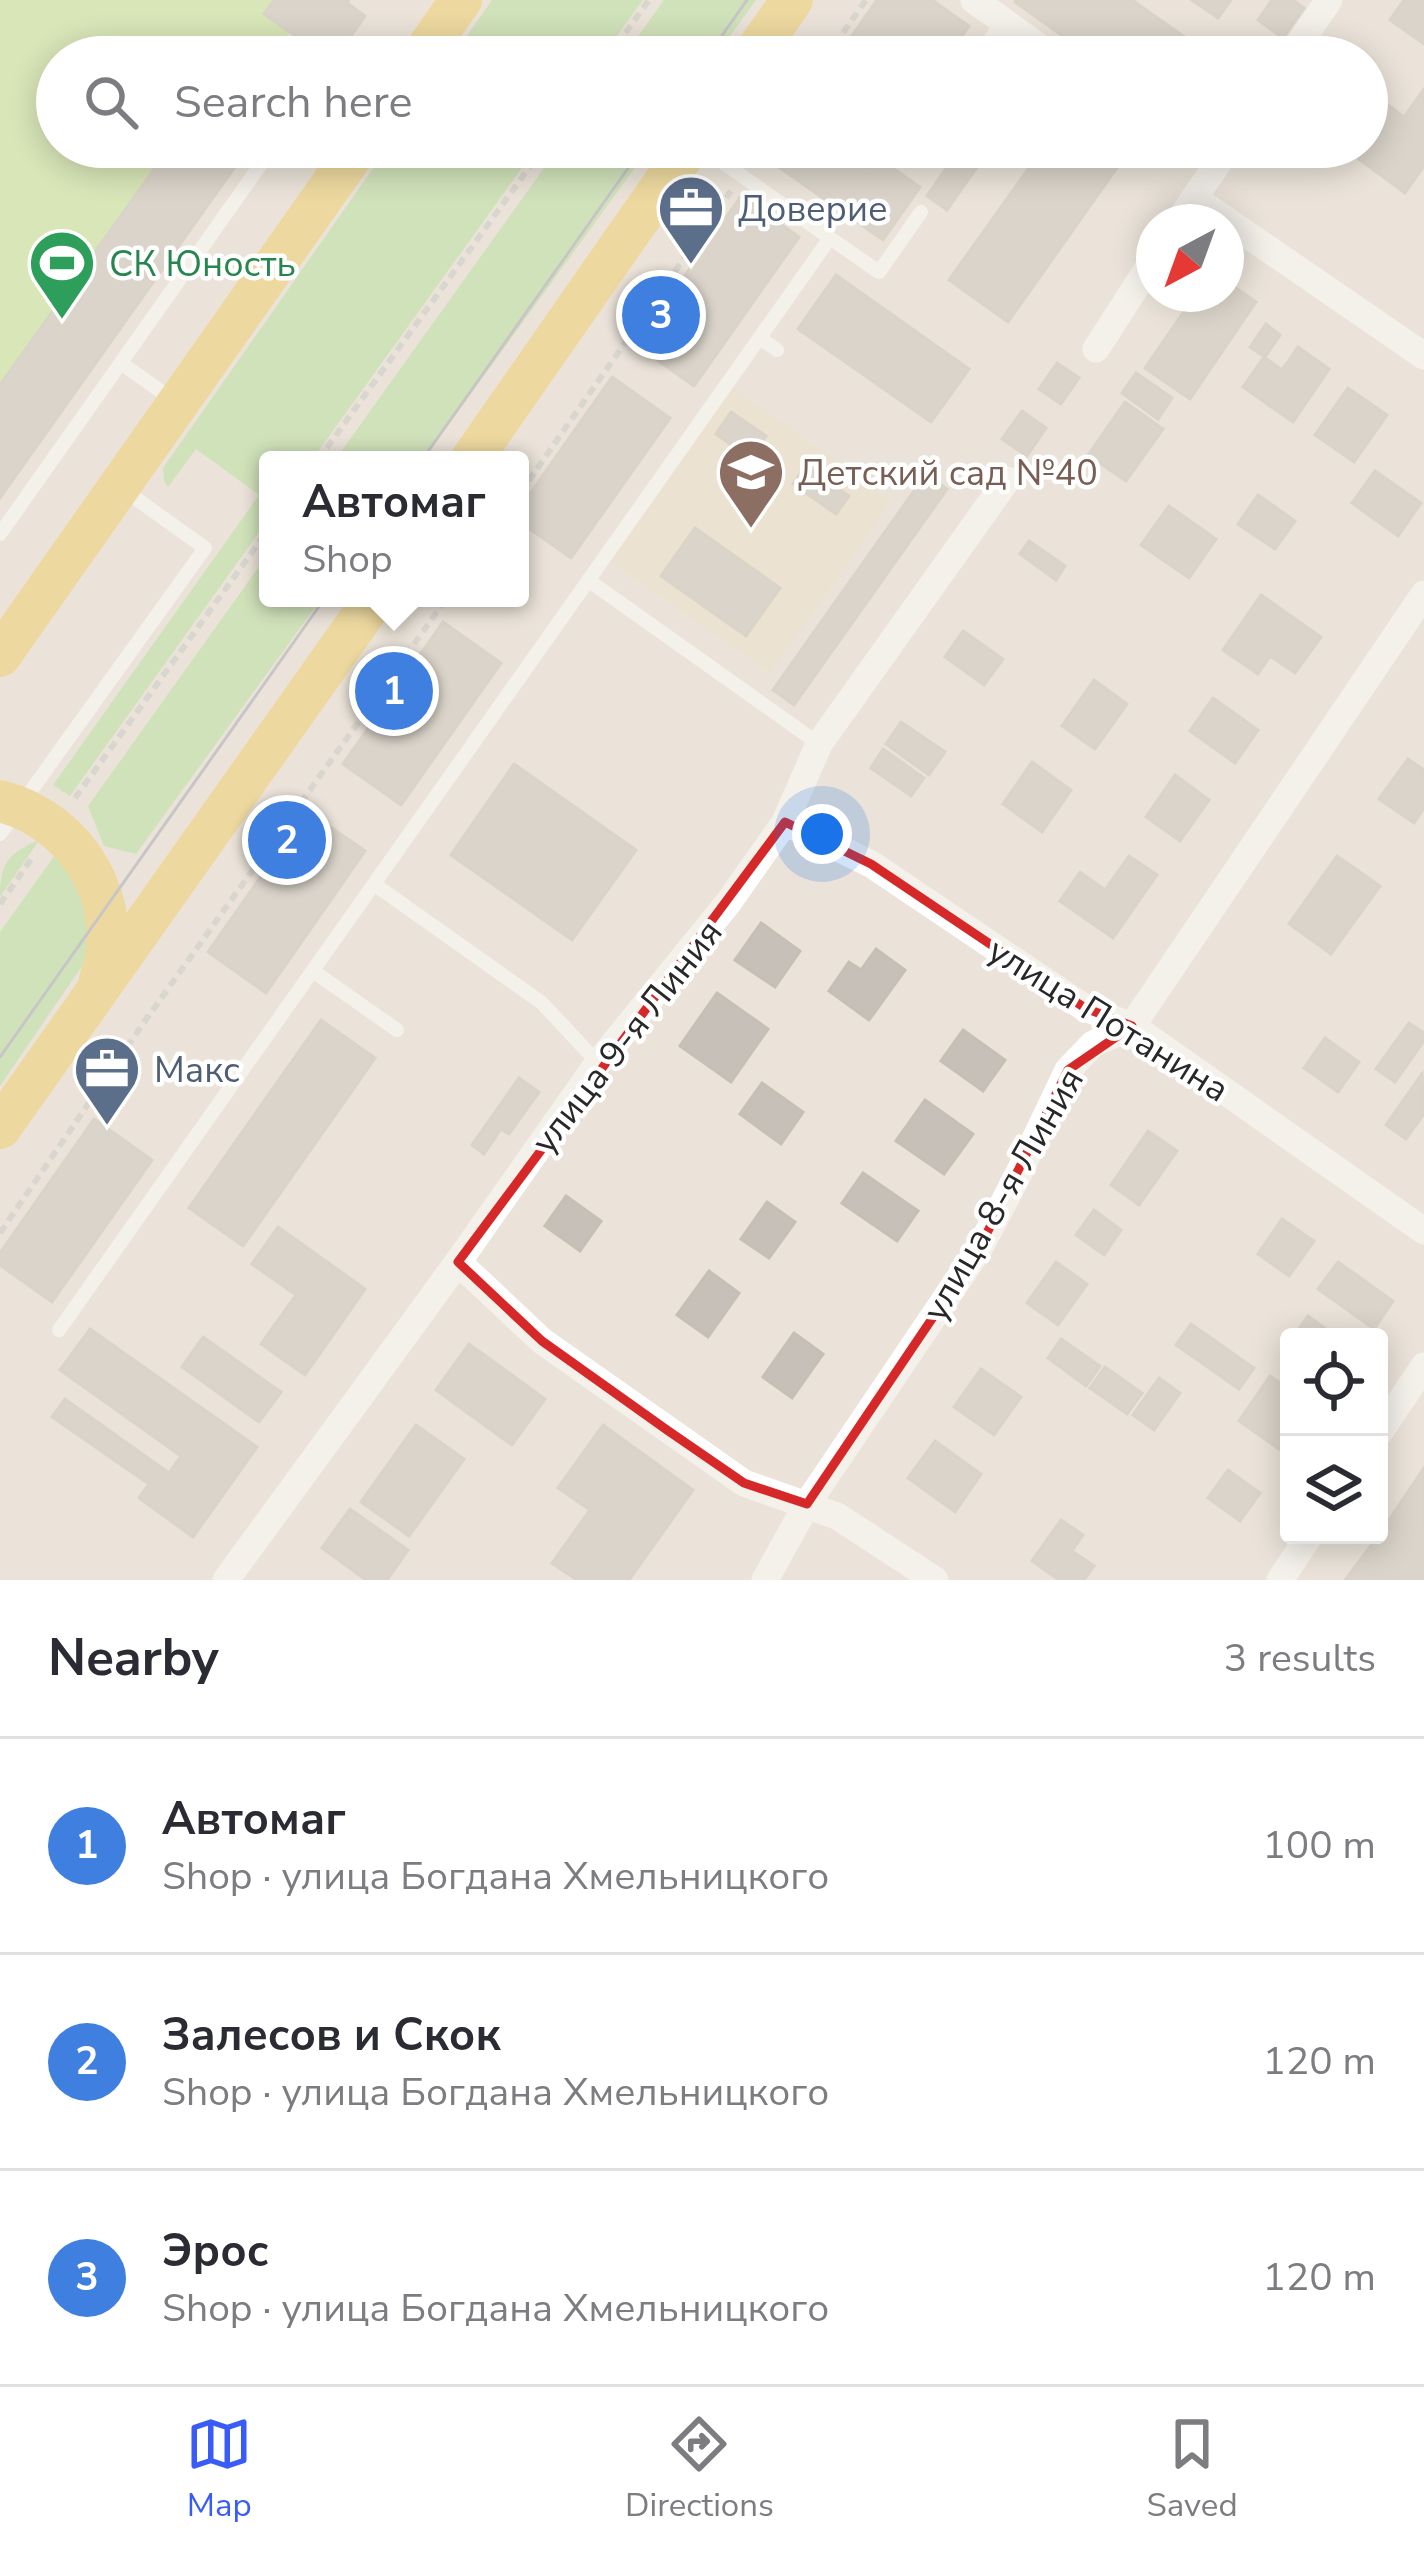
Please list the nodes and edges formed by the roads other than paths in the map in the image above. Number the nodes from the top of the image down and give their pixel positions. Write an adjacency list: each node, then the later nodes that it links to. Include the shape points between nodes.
1 (461, 0): 6 (main road)
2 (792, 0): 7 (main road)
3 (974, 0): 5 (street)
4 (1330, 0): 10 (street)
5 (1003, 21): 8 (lane); 9 (street)
6 (436, 36)
7 (767, 36)
8 (993, 36)
9 (1024, 36)
10 (1305, 36)
11 (258, 168): 25 (lane)
12 (339, 168): 26 (main road)
13 (674, 168): 27 (main road)
14 (732, 168): 19 (lane)
15 (1215, 168): 16 (street)
16 (1194, 198): 17 (street); 24 (street)
17 (1190, 204)
18 (921, 212): 19 (lane, via 879,272)
19 (830, 238): 21 (lane)
20 (1136, 288): 22 (street)
21 (760, 338): 23 (lane); 31 (lane)
22 (1096, 349)
23 (777, 350)
24 (1424, 356)
25 (121, 363): 26 (lane); 30 (lane)
26 (177, 403): 29 (main road)
27 (477, 451)
28 (1007, 480): 35 (street, улица 9-я Линия)
29 (118, 487): 34 (main road); 36 (lane, via 205,548)
30 (0, 534)
31 (589, 580): 35 (lane); 38 (lane)
32 (1424, 594): 41 (street, улица 8-я Линия)
33 (368, 607): 40 (main road)
34 (0, 656)
35 (819, 743): 37 (street, улица 9-я Линия)
36 (19, 817): 40 (main road, via 74,845 89,866 107,939)
37 (784, 822): 41 (street, улица Потанина, via 871,864 1085,1008); 43 (street, улица 9-я Линия)
38 (374, 884): 39 (lane); 43 (lane, via 542,1003)
39 (313, 971): 42 (lane); 47 (lane)
40 (93, 997): 44 (main road)
41 (1132, 1026): 45 (street, улица Потанина); 50 (street, улица 8-я Линия, via 1093,1044 1067,1070 979,1249)
42 (397, 1030)
43 (598, 1063): 46 (street, улица 9-я Линия)
44 (0, 1128)
45 (1424, 1231)
46 (458, 1262): 50 (street, via 542,1341 706,1457 744,1483); 52 (street, улица 9-я Линия)
47 (59, 1330)
48 (1424, 1366): 49 (street)
49 (1388, 1420)
50 (807, 1504): 53 (street, улица 8-я Линия); 54 (street)
51 (1304, 1544): 55 (street)
52 (226, 1580)
53 (766, 1580)
54 (935, 1580)
55 (1280, 1580)

